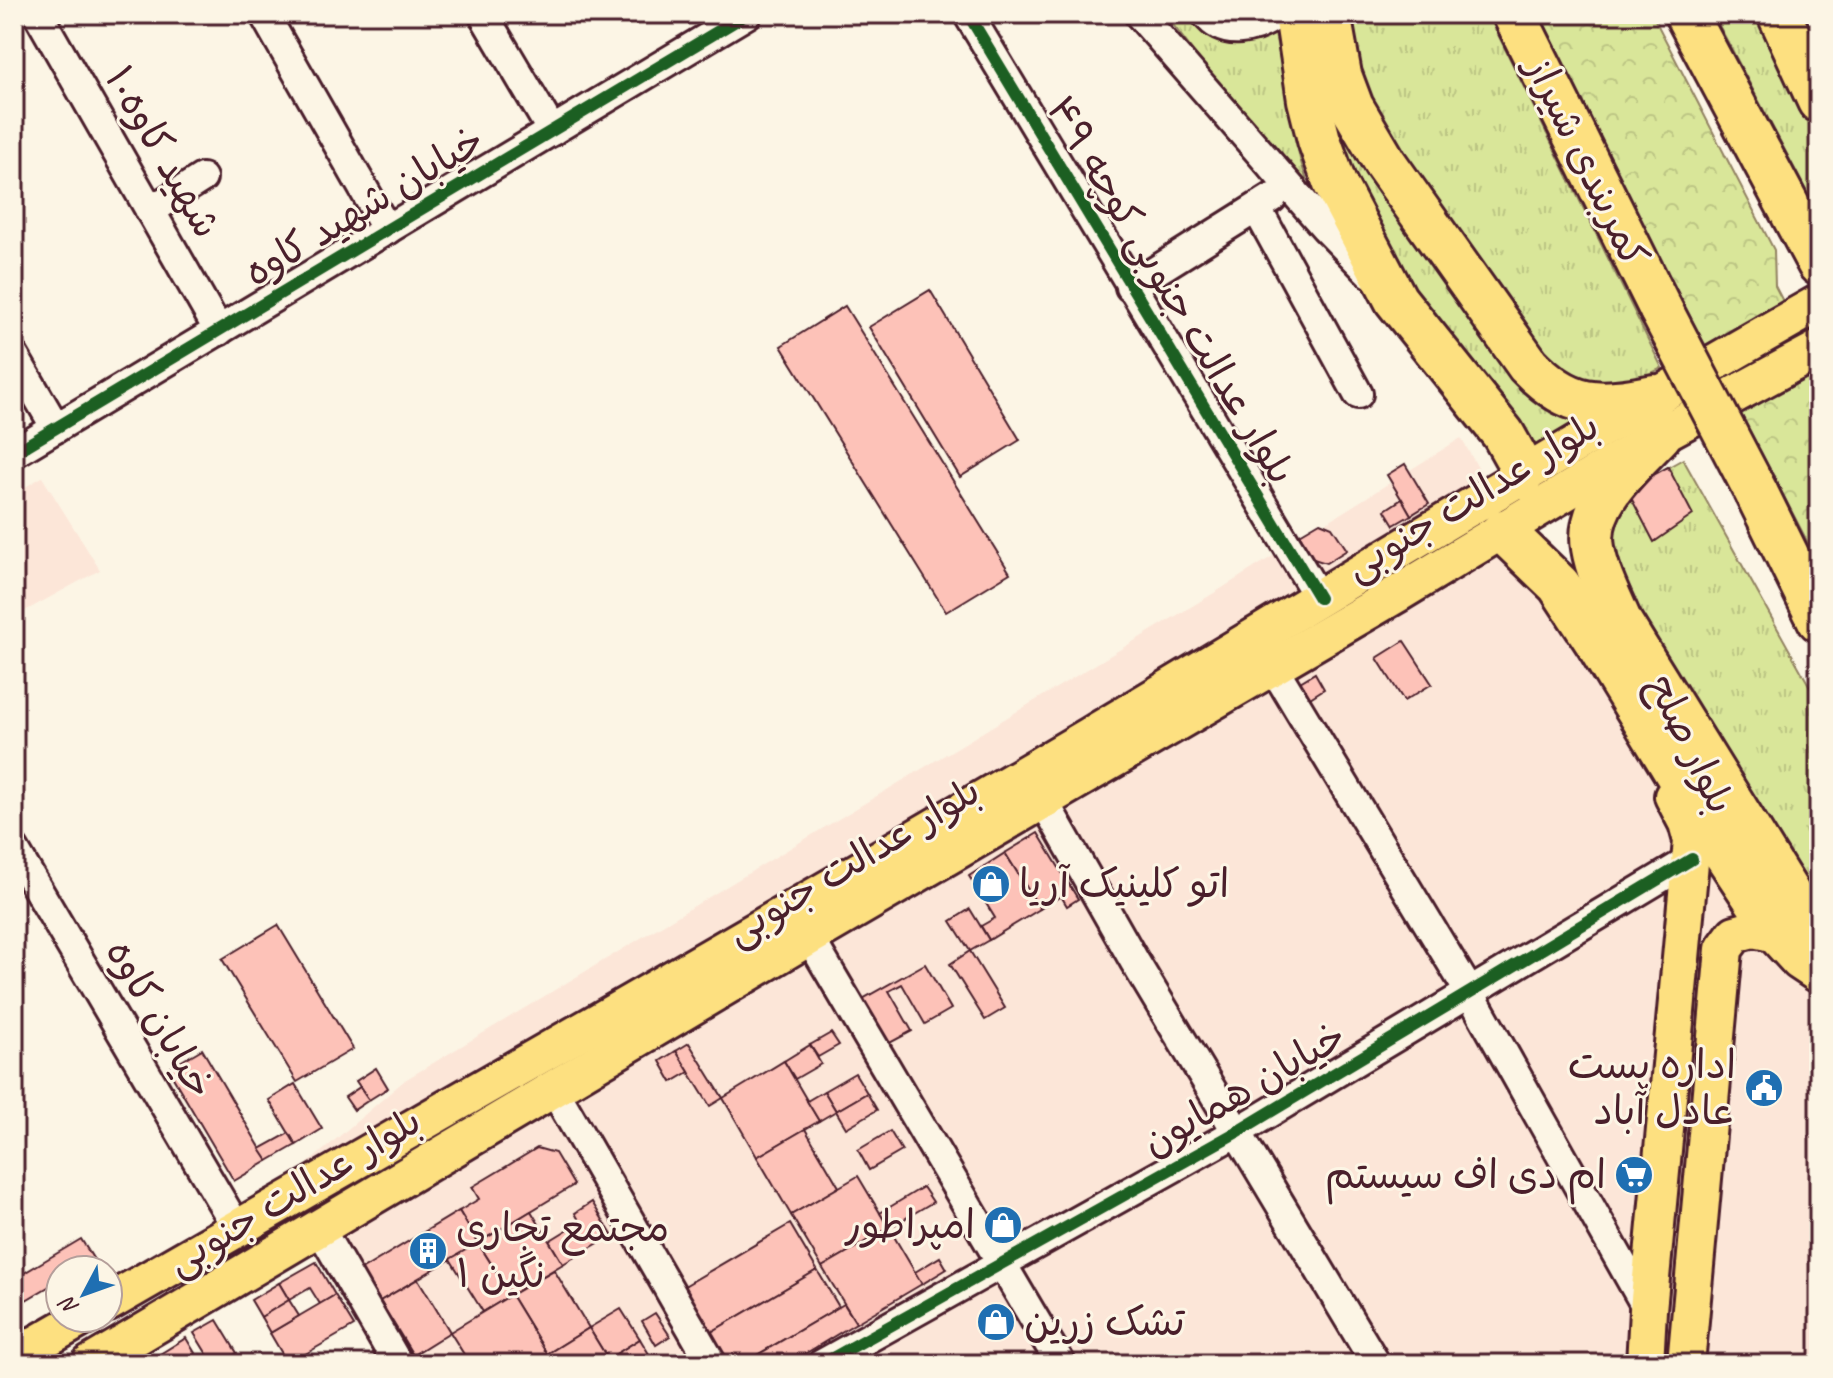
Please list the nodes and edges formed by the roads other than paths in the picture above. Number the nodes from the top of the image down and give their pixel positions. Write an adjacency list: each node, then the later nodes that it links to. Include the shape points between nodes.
1 (38, 14): 20 (street, شهید کاوه۱۰)
2 (264, 14): 21 (street)
3 (483, 14): 16 (street)
4 (747, 14): 14 (street, خیابان شهید کاوه)
5 (968, 14): 23 (street, بلوار عدالت جنوبی کوچه ۴۹)
6 (1139, 14): 18 (street)
7 (1206, 14): 8 (street, via 1212,22 1237,30)
8 (1277, 14)
9 (1296, 14): 24 (highway, via 1319,140 1335,184)
10 (1329, 14): 30 (highway, via 1352,107 1385,163 1528,365 1567,396)
11 (1514, 14): 36 (highway, کمربندی شیراز, bridge)
12 (1686, 14): 22 (highway)
13 (1779, 14): 15 (highway)
14 (716, 22): 16 (street, خیابان شهید کاوه)
15 (1819, 101)
16 (552, 131): 21 (street, خیابان شهید کاوه)
17 (202, 178): 20 (street)
18 (1288, 185): 19 (street); 24 (street)
19 (1257, 209): 23 (street); 29 (street)
20 (150, 211): 26 (street, شهید کاوه۱۰)
21 (387, 230): 26 (street, خیابان شهید کاوه)
22 (1810, 246)
23 (1130, 287): 35 (street, بلوار عدالت جنوبی کوچه ۴۹)
24 (1396, 300): 33 (highway, via 1503,434)
25 (1819, 303): 30 (main road)
26 (219, 331): 31 (street, خیابان شهید کاوه)
27 (1819, 349): 30 (main road)
28 (14, 356): 31 (street)
29 (1358, 394)
30 (1657, 416): 33 (main road, بلوار عدالت جنوبی); 34 (main road, بلوار عدالت جنوبی); 43 (highway, via 1596,518 1592,545 1600,572 1629,636 1798,909)
31 (56, 428): 32 (street, خیابان شهید کاوه)
32 (14, 453)
33 (1521, 477): 35 (main road, بلوار عدالت جنوبی)
34 (1503, 531): 37 (highway, via 1559,585); 38 (main road, بلوار عدالت جنوبی)
35 (1319, 598): 48 (main road, بلوار عدالت جنوبی)
36 (1819, 620)
37 (1597, 643): 41 (main road, بلوار صلح, via 1621,702 1687,823); 44 (highway)
38 (1272, 665): 39 (main road, بلوار عدالت جنوبی); 47 (street)
39 (1043, 800): 45 (main road, بلوار عدالت جنوبی); 52 (street)
40 (14, 849): 42 (street, خیابان کاوه)
41 (1692, 859): 47 (street, خیابان همایون); 50 (main road, بلوار صلح)
42 (22, 881): 54 (street, خیابان کاوه)
43 (1819, 929)
44 (1778, 934): 46 (highway); 51 (main road, via 1753,929 1735,934 1724,949)
45 (809, 937): 48 (main road, بلوار عدالت جنوبی); 55 (street)
46 (1819, 971)
47 (1470, 993): 52 (street, خیابان همایون); 57 (street)
48 (631, 1023): 49 (main road, بلوار عدالت جنوبی); 54 (main road, بلوار عدالت جنوبی)
49 (553, 1088): 53 (main road, بلوار عدالت جنوبی); 62 (street)
50 (1667, 1107): 51 (main road); 57 (main road, بلوار صلح)
51 (1709, 1115): 67 (main road)
52 (1237, 1132): 55 (street, خیابان همایون); 65 (street)
53 (319, 1227): 60 (main road, بلوار عدالت جنوبی); 61 (street)
54 (237, 1228): 56 (main road, بلوار عدالت جنوبی)
55 (1001, 1264): 63 (street, خیابان همایون); 64 (street)
56 (124, 1294)
57 (1648, 1310): 66 (main road, بلوار صلح)
58 (54, 1334): 59 (main road)
59 (14, 1357)
60 (90, 1364)
61 (398, 1364)
62 (712, 1364)
63 (822, 1364)
64 (1061, 1364)
65 (1376, 1364)
66 (1645, 1364)
67 (1686, 1364)

